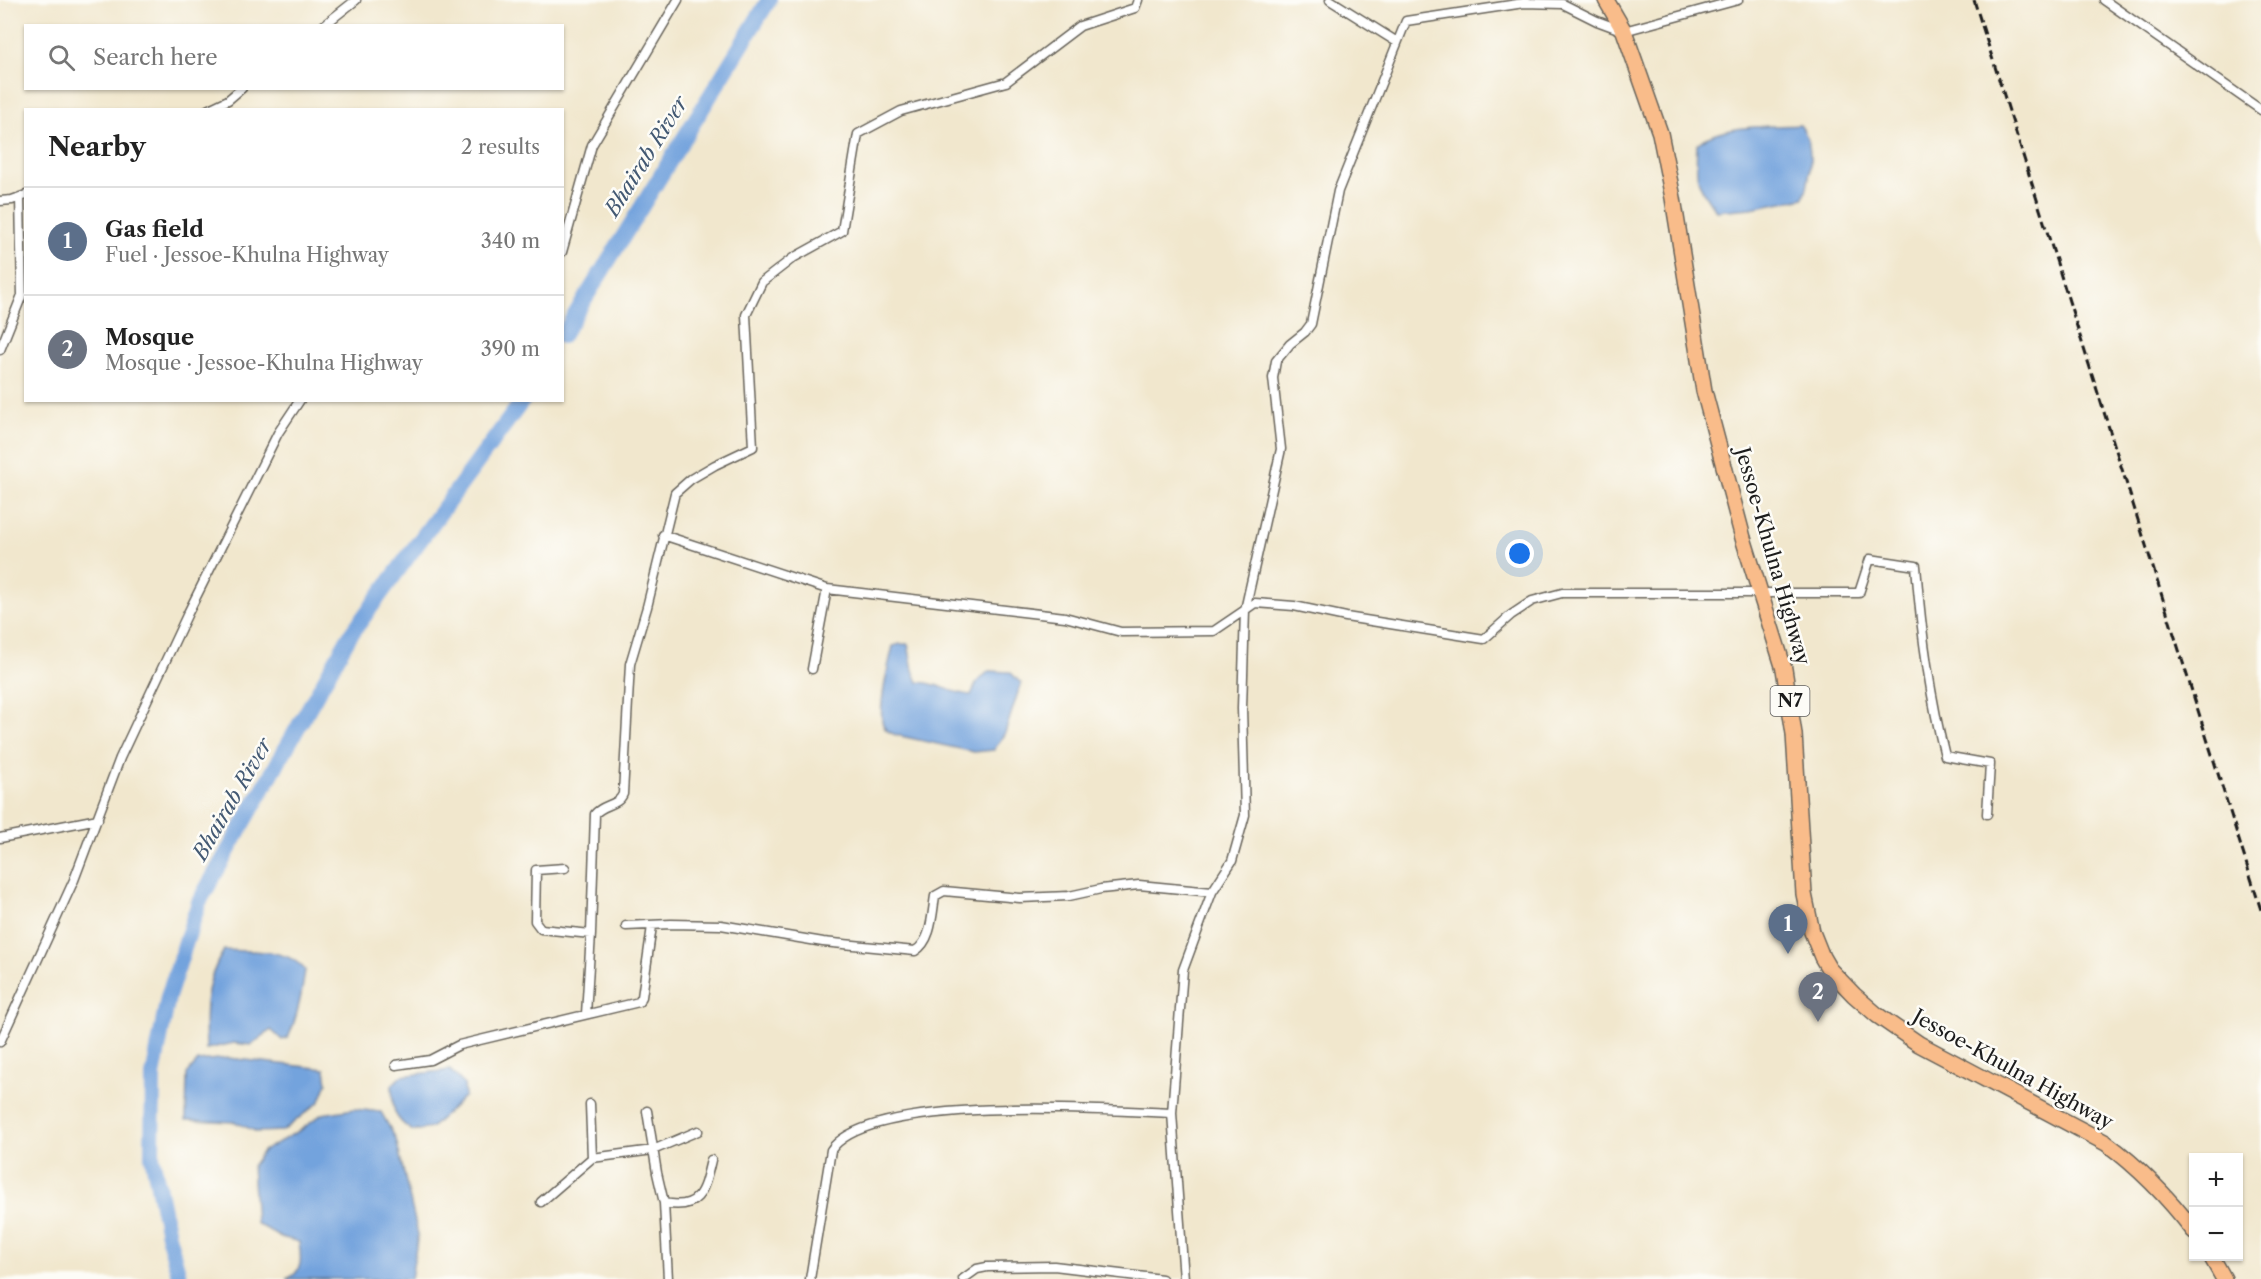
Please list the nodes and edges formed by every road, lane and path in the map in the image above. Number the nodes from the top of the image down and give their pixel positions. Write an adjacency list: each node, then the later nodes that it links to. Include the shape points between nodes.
1 (356, 0): 8 (street)
2 (678, 0): 16 (street, via 592,145)
3 (1138, 0): 19 (street, via 1135,8 1080,26 1006,82 901,111 858,134 842,231 794,258 762,282 746,315 753,447 714,465 675,493)
4 (1330, 0): 10 (street)
5 (1606, 0): 9 (highway, Jessoe-Khulna Highway / N7)
6 (1738, 0): 9 (street)
7 (2104, 0): 13 (street)
8 (326, 24)
9 (1624, 31): 10 (street, via 1563,4 1524,3 1406,21); 21 (highway, Jessoe-Khulna Highway / N7, via 1664,150 1704,391)
10 (1397, 42): 22 (street, via 1338,191 1311,324 1276,361 1273,378 1281,449)
11 (240, 90): 12 (street)
12 (211, 108)
13 (2261, 111)
14 (23, 196): 15 (street); 17 (street, via 22,296)
15 (0, 201)
16 (564, 245)
17 (0, 350)
18 (299, 402): 25 (street, via 278,433 188,613 120,758)
19 (663, 535): 20 (street); 31 (street, via 630,664 623,794 596,814)
20 (827, 589): 22 (street, via 1065,617 1121,632 1214,631); 23 (street)
21 (1761, 594): 22 (street, via 1562,594 1532,601 1484,639 1294,606 1255,603); 24 (street, via 1859,593 1870,559 1916,566 1935,717 1946,756 1990,764); 44 (highway, Jessoe-Khulna Highway / N7, via 1779,646 1793,717 1806,908 1829,969 1877,1015 1919,1044 2106,1143 2141,1171)
22 (1245, 610): 28 (street, via 1245,814 1232,861)
23 (812, 669)
24 (1988, 814)
25 (98, 819): 26 (street); 33 (street, via 75,880)
26 (0, 838)
27 (565, 868): 31 (street, via 536,870 535,921 541,929)
28 (1212, 892): 30 (street, via 1139,885 1069,896 944,891 935,896 929,931 915,951 823,942 721,925); 37 (street, via 1183,970)
29 (626, 926): 30 (street)
30 (652, 926): 32 (street, via 640,1000)
31 (591, 933): 32 (street)
32 (586, 1014): 34 (street, via 459,1045 430,1059)
33 (0, 1042)
34 (396, 1065)
35 (590, 1104): 40 (street)
36 (647, 1111): 39 (street)
37 (1172, 1113): 47 (street, via 1038,1107 923,1114 865,1126 831,1150); 50 (street)
38 (698, 1131): 39 (street)
39 (653, 1150): 40 (street); 43 (street)
40 (592, 1158): 42 (street)
41 (711, 1160): 43 (street, via 703,1191 694,1201)
42 (541, 1202)
43 (664, 1203): 46 (street)
44 (2189, 1226)
45 (2213, 1261): 51 (highway)
46 (668, 1279)
47 (810, 1279)
48 (963, 1279): 49 (street, via 987,1267 1054,1266)
49 (1162, 1279)
50 (1184, 1279)
51 (2224, 1279)

